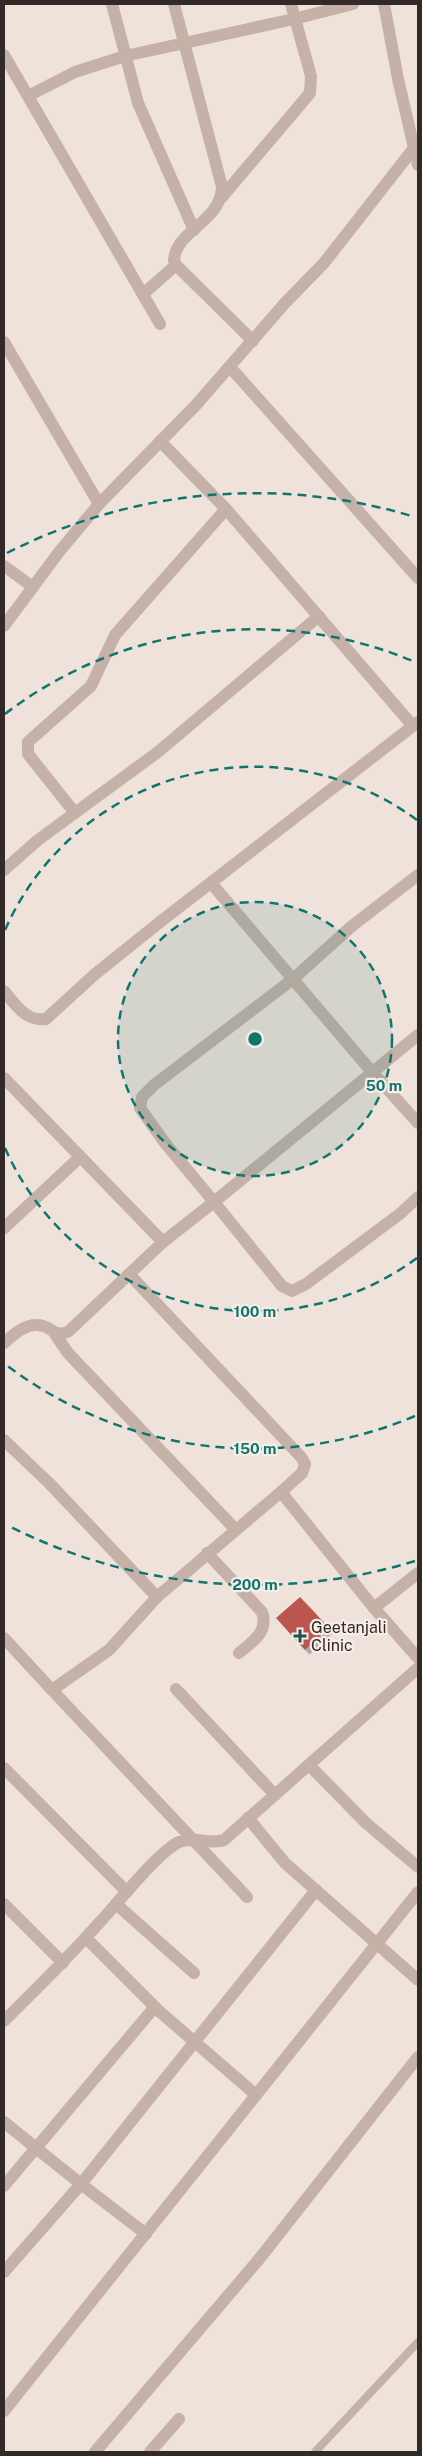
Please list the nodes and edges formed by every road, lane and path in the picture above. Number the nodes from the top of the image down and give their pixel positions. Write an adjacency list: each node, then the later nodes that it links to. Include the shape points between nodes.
1 (112, 4): 9 (street)
2 (174, 4): 7 (street)
3 (291, 4): 6 (street)
4 (353, 4): 6 (street)
5 (384, 4): 11 (street)
6 (294, 19): 7 (street); 13 (street, via 311,76 310,93)
7 (182, 43): 9 (street); 13 (street)
8 (4, 55): 10 (street)
9 (125, 56): 10 (street, via 75,72); 14 (street, via 144,120)
10 (28, 96): 16 (street)
11 (416, 146): 12 (street); 18 (street, via 341,242)
12 (418, 165)
13 (222, 197): 14 (street)
14 (194, 230): 15 (street, via 174,253)
15 (176, 265): 16 (street); 18 (street)
16 (143, 294): 17 (street)
17 (160, 324)
18 (253, 341): 20 (street)
19 (4, 342): 22 (street)
20 (230, 367): 21 (street); 25 (street)
21 (160, 441): 22 (street); 23 (street)
22 (99, 504): 26 (street)
23 (226, 510): 27 (street); 30 (street, via 115,635 90,686 28,742 28,754)
24 (4, 566): 26 (street)
25 (418, 578)
26 (33, 587): 28 (street)
27 (319, 616): 29 (street); 30 (street, via 158,752)
28 (4, 626)
29 (416, 724): 33 (street)
30 (75, 813): 31 (street)
31 (4, 870)
32 (418, 874): 34 (street)
33 (211, 883): 34 (street); 35 (street, via 94,975 46,1019 34,1019 23,1013)
34 (292, 979): 37 (street); 42 (street, via 154,1085 139,1102 146,1117)
35 (4, 991)
36 (418, 1035): 37 (street)
37 (372, 1072): 39 (street); 42 (street)
38 (4, 1078): 40 (street)
39 (418, 1123)
40 (80, 1158): 43 (street); 44 (street)
41 (418, 1197): 42 (street, via 306,1284 292,1290 282,1286)
42 (214, 1202): 44 (street)
43 (4, 1228)
44 (163, 1242): 45 (street)
45 (129, 1274): 46 (street, via 69,1331); 49 (street, via 301,1457 305,1464 302,1473)
46 (55, 1334): 47 (street, via 44,1326 34,1325 18,1331); 50 (street, via 68,1353)
47 (4, 1343)
48 (4, 1440): 53 (street)
49 (281, 1492): 50 (street); 54 (street)
50 (236, 1530): 51 (street)
51 (207, 1553): 53 (street); 56 (street, via 262,1612 265,1620 258,1636)
52 (418, 1573): 54 (street)
53 (157, 1597): 60 (street, via 109,1650)
54 (374, 1608): 57 (street)
55 (4, 1638): 60 (street)
56 (239, 1653)
57 (418, 1658)
58 (418, 1668): 61 (street)
59 (176, 1689): 63 (street)
60 (52, 1690): 65 (street)
61 (309, 1765): 63 (street); 66 (street, via 366,1823)
62 (4, 1768): 68 (street)
63 (275, 1795): 64 (street)
64 (248, 1818): 65 (street, via 221,1841); 67 (street, via 285,1863)
65 (192, 1838): 68 (street, via 174,1845); 70 (street)
66 (418, 1867)
67 (316, 1890): 74 (street); 80 (street)
68 (126, 1892): 72 (street)
69 (418, 1892): 74 (street)
70 (247, 1897)
71 (4, 1904): 75 (street)
72 (116, 1904): 73 (street); 76 (street)
73 (86, 1938): 75 (street); 78 (street)
74 (376, 1944): 77 (street); 82 (street)
75 (63, 1963): 79 (street)
76 (194, 1973)
77 (418, 1980)
78 (159, 2011): 80 (street); 84 (street, via 151,2010)
79 (4, 2021)
80 (196, 2041): 82 (street); 85 (street)
81 (418, 2057): 92 (street, via 260,2258)
82 (256, 2094): 87 (street)
83 (4, 2122): 84 (street)
84 (36, 2148): 85 (street); 86 (street)
85 (81, 2184): 87 (street); 88 (street)
86 (4, 2186)
87 (146, 2234): 90 (street)
88 (4, 2272)
89 (418, 2342): 94 (lane)
90 (4, 2411)
91 (179, 2419): 93 (street)
92 (95, 2452)
93 (150, 2452)
94 (315, 2452)

